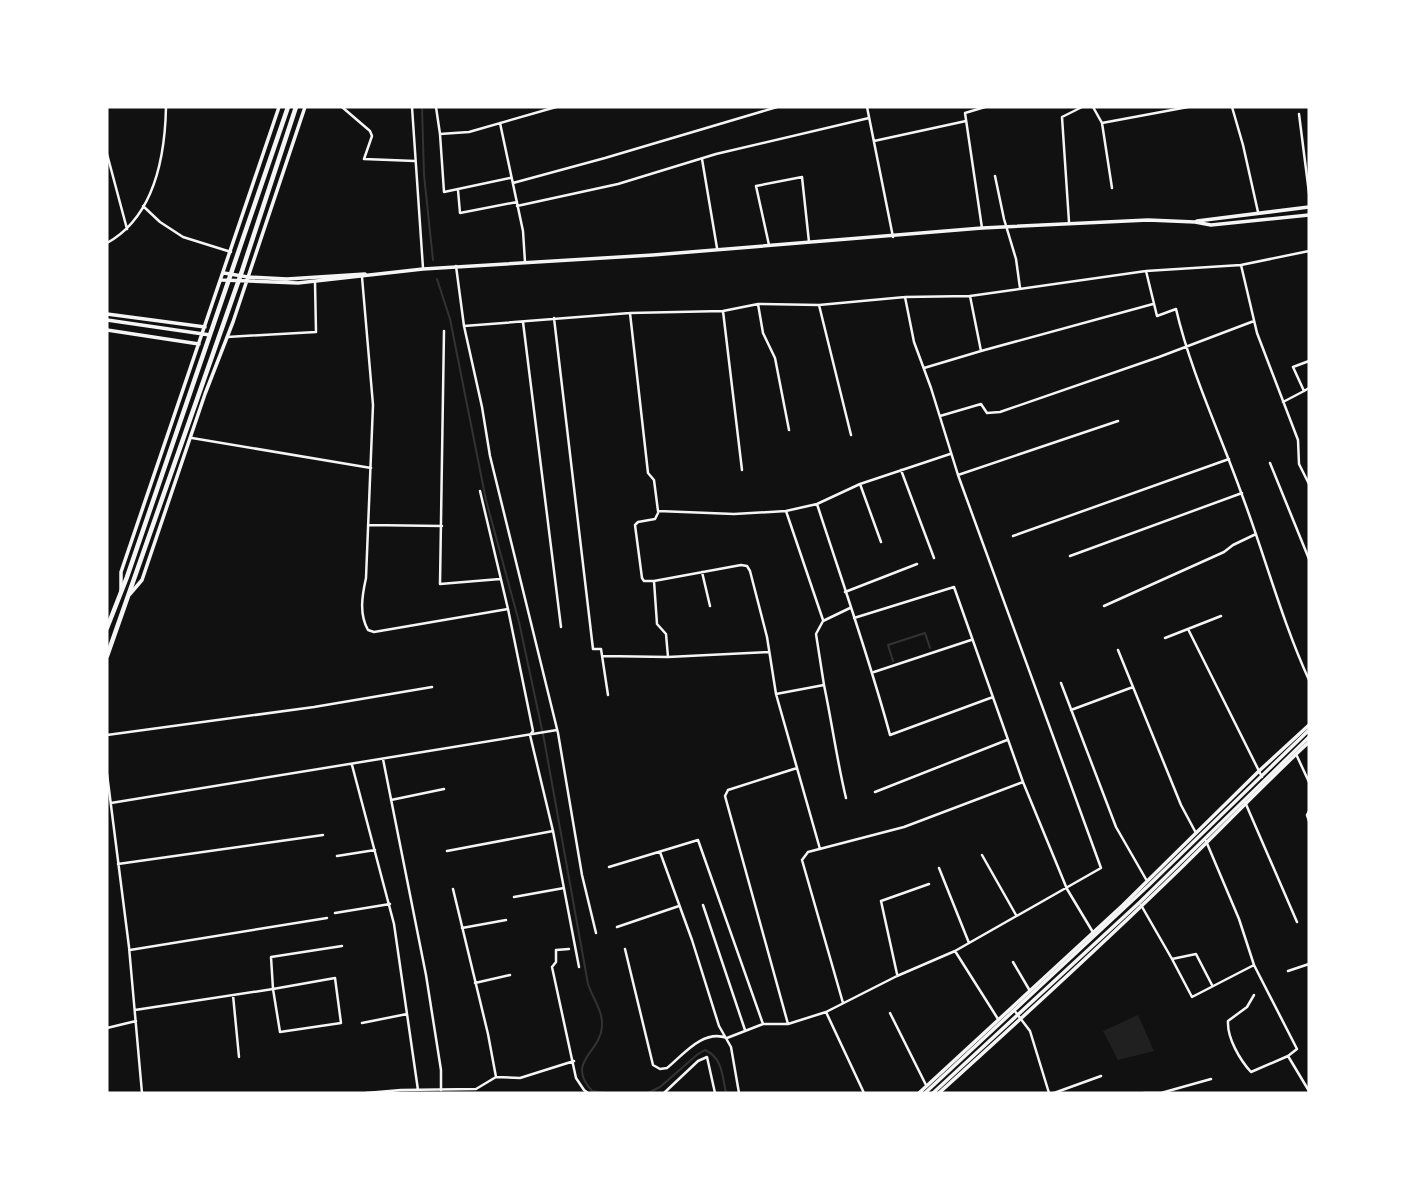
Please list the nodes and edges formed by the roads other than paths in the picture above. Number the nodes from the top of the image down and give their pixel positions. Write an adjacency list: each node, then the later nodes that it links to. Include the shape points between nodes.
1 (166, 107): 34 (street, via 159,169)
2 (279, 107): 49 (main road)
3 (288, 107): 78 (main road)
4 (296, 107): 124 (main road)
5 (305, 107): 57 (main road)
6 (342, 107): 26 (street, via 370,131 364,159)
7 (412, 107): 26 (street)
8 (436, 107): 22 (street)
9 (556, 107): 20 (street)
10 (777, 107): 29 (street)
11 (867, 107): 18 (street)
12 (985, 107): 19 (street, via 965,113)
13 (1082, 107): 38 (street, via 1062,117)
14 (1093, 107): 21 (street)
15 (1188, 107): 21 (street)
16 (1232, 107): 36 (street)
17 (1299, 114): 32 (street)
18 (869, 118): 23 (street); 25 (street)
19 (966, 121): 23 (street); 40 (street)
20 (500, 123): 22 (street); 28 (street)
21 (1102, 123): 30 (street)
22 (440, 134): 31 (street, via 444,192)
23 (874, 141): 43 (street)
24 (107, 154): 42 (street)
25 (702, 159): 33 (street, via 618,184); 47 (street)
26 (415, 161): 53 (street)
27 (995, 176): 41 (street)
28 (512, 177): 29 (street); 31 (street)
29 (513, 183): 33 (street)
30 (1112, 188)
31 (458, 190): 33 (street, via 460,213)
32 (1309, 193)
33 (517, 204): 50 (street)
34 (143, 206): 42 (street); 49 (street, via 183,237)
35 (1309, 207): 36 (main road)
36 (1258, 212): 39 (main road)
37 (1309, 215): 39 (main road, via 1212,225)
38 (1069, 222): 39 (main road); 41 (main road)
39 (1195, 222)
40 (982, 228): 41 (main road); 43 (main road)
41 (1008, 228): 61 (street)
42 (127, 229): 44 (street)
43 (893, 237): 45 (main road)
44 (107, 243)
45 (809, 243): 46 (main road); 46 (street, via 802,177 757,186)
46 (769, 245): 47 (main road)
47 (717, 250): 50 (main road)
48 (1309, 251): 51 (street)
49 (231, 252): 55 (main road)
50 (525, 262): 52 (main road)
51 (1241, 265): 54 (street); 72 (street)
52 (456, 266): 53 (main road); 74 (street)
53 (423, 269): 56 (main road)
54 (1146, 271): 61 (street); 64 (street)
55 (224, 272): 57 (main road); 58 (main road)
56 (362, 276): 57 (main road); 60 (main road); 99 (street, via 373,405)
57 (248, 277): 59 (main road)
58 (222, 280): 59 (main road); 75 (main road)
59 (245, 282): 60 (main road); 79 (main road)
60 (315, 282): 79 (street, via 316,332)
61 (1020, 288): 62 (street)
62 (970, 296): 63 (street); 82 (street)
63 (905, 297): 66 (street); 86 (street)
64 (1153, 303): 81 (street, via 1157,316 1176,309); 82 (street)
65 (758, 304): 66 (street); 67 (street); 93 (street, via 763,332 775,358)
66 (819, 305): 94 (street)
67 (723, 312): 68 (street); 100 (street)
68 (630, 313): 70 (street); 108 (street, via 648,473 654,480)
69 (107, 314): 75 (main road)
70 (554, 318): 73 (street); 140 (street, via 593,649 601,649)
71 (107, 320): 78 (main road)
72 (1254, 321): 81 (street); 90 (street)
73 (523, 322): 74 (street); 132 (street)
74 (464, 326): 153 (street, via 490,457)
75 (205, 327): 80 (main road)
76 (107, 330): 80 (main road)
77 (444, 331): 111 (street)
78 (210, 335): 123 (main road)
79 (227, 337): 85 (main road)
80 (199, 344): 84 (main road)
81 (1185, 347): 91 (street, via 1000,412 987,413 981,404); 97 (street)
82 (981, 351): 86 (street)
83 (1309, 361): 89 (street, via 1293,367)
84 (193, 362): 85 (main road); 87 (main road); 123 (main road, via 121,572)
85 (217, 365): 87 (main road)
86 (924, 368): 91 (street)
87 (214, 371): 95 (main road)
88 (1309, 388): 89 (street)
89 (1304, 391): 90 (street)
90 (1283, 401): 104 (street, via 1298,440 1299,464)
91 (940, 416): 96 (street)
92 (1118, 421): 102 (street)
93 (789, 430)
94 (851, 435)
95 (190, 438): 99 (street); 124 (main road, via 142,580)
96 (951, 454): 101 (street); 102 (street)
97 (1229, 459): 106 (street); 113 (street)
98 (1270, 463): 117 (street)
99 (371, 468): 110 (street)
100 (742, 470)
101 (901, 470): 103 (street); 116 (street)
102 (958, 475): 193 (street, via 1101,868)
103 (860, 484): 107 (street); 114 (street)
104 (1309, 484)
105 (480, 491): 120 (street)
106 (1242, 493): 112 (street); 115 (street)
107 (817, 504): 109 (street); 122 (street)
108 (658, 511): 109 (street); 121 (street, via 655,519 638,522 635,531 642,578)
109 (786, 511): 131 (street)
110 (368, 526): 111 (street); 128 (street, via 362,611 368,630)
111 (442, 526): 120 (street, via 440,584)
112 (1256, 534): 126 (street); 143 (street)
113 (1013, 536)
114 (881, 542)
115 (1070, 556)
116 (934, 558)
117 (1309, 559)
118 (917, 564): 122 (street)
119 (702, 572): 121 (street); 125 (street); 138 (street, via 747,566)
120 (500, 579): 128 (street)
121 (654, 581): 141 (street, via 657,624 666,634)
122 (845, 592): 127 (street)
123 (121, 594): 133 (main road)
124 (128, 597): 139 (main road)
125 (710, 606)
126 (1104, 606)
127 (849, 608): 130 (street); 131 (street)
128 (508, 609): 155 (street, via 533,731)
129 (1221, 616): 134 (street)
130 (854, 618): 136 (street, via 954,587); 142 (street)
131 (823, 621): 145 (street, via 816,643)
132 (561, 627)
133 (107, 628)
134 (1188, 629): 135 (street); 163 (street)
135 (1165, 638)
136 (971, 639): 142 (street); 150 (street)
137 (1118, 650): 147 (street)
138 (769, 652): 141 (street); 148 (street)
139 (107, 656)
140 (603, 656): 141 (street); 149 (street)
141 (668, 657)
142 (873, 672): 150 (street, via 890,735)
143 (1309, 680)
144 (1061, 683): 151 (street)
145 (824, 685): 148 (street); 170 (street)
146 (432, 687): 154 (street)
147 (1133, 687): 151 (street); 177 (street)
148 (776, 694): 162 (street)
149 (608, 695)
150 (993, 697): 157 (street)
151 (1071, 710): 189 (street, via 1116,827)
152 (1309, 728): 163 (main road); 262 (main road, via 1149,886)
153 (557, 730): 155 (street); 206 (street)
154 (107, 735)
155 (530, 735): 160 (street); 176 (street)
156 (1309, 737): 263 (main road, via 1140,902)
157 (1007, 740): 165 (street); 169 (street)
158 (1309, 742): 159 (main road)
159 (1296, 754): 166 (street); 167 (main road)
160 (383, 759): 161 (street); 171 (street)
161 (351, 764): 173 (street); 181 (street)
162 (797, 768): 180 (street); 240 (street, via 728,790 725,796)
163 (1259, 771): 167 (street); 177 (main road)
164 (107, 774): 173 (street)
165 (1023, 782): 180 (street, via 904,827); 193 (street)
166 (1309, 782)
167 (1265, 784): 172 (main road)
168 (444, 789): 171 (street)
169 (874, 792)
170 (846, 798)
171 (391, 800): 252 (street, via 426,975)
172 (1245, 802): 179 (main road); 203 (street)
173 (111, 803): 186 (street)
174 (1309, 811): 175 (street)
175 (1309, 821)
176 (553, 831): 182 (street); 191 (street)
177 (1196, 833): 189 (main road)
178 (323, 835): 186 (street)
179 (1206, 841): 197 (main road); 218 (street)
180 (820, 849): 229 (street, via 803,855 802,860)
181 (375, 850): 185 (street); 195 (street)
182 (447, 851)
183 (660, 852): 187 (street); 198 (street); 239 (street, via 698,840)
184 (982, 855): 200 (street)
185 (337, 856)
186 (118, 864): 213 (street)
187 (609, 867)
188 (939, 868): 208 (street)
189 (1147, 881): 207 (main road)
190 (929, 884): 222 (street, via 881,901)
191 (564, 888): 194 (street); 219 (street)
192 (453, 889): 205 (street)
193 (1067, 889): 200 (street); 207 (street)
194 (514, 897)
195 (390, 904): 199 (street); 234 (street)
196 (703, 905): 242 (street)
197 (1142, 905): 209 (main road); 215 (street)
198 (679, 906): 204 (street); 243 (street)
199 (335, 913)
200 (1016, 915): 208 (street)
201 (327, 918): 213 (street)
202 (506, 920): 205 (street)
203 (1297, 922)
204 (617, 927)
205 (462, 928): 223 (street)
206 (596, 933)
207 (1093, 933): 209 (street); 226 (main road)
208 (969, 943): 214 (street)
209 (1102, 943): 235 (main road)
210 (342, 946): 225 (street, via 271,957)
211 (569, 949): 246 (street, via 556,950 552,967)
212 (625, 949): 243 (street, via 653,1065 667,1068 704,1038)
213 (129, 950): 231 (street)
214 (955, 951): 222 (street); 236 (street)
215 (1171, 959): 224 (street, via 1196,954); 224 (street, via 1192,997)
216 (1013, 962): 226 (street)
217 (1309, 964): 220 (street)
218 (1254, 965): 224 (street); 244 (street, via 1297,1049)
219 (579, 967)
220 (1288, 971)
221 (510, 975): 223 (street)
222 (897, 976): 229 (street)
223 (475, 983): 248 (street)
224 (1212, 985)
225 (273, 989): 225 (street, via 335,978 341,1023 280,1032); 227 (street)
226 (1030, 991): 230 (main road)
227 (233, 995): 231 (street); 245 (street)
228 (1254, 995): 244 (street, via 1247,1007 1228,1021 1244,1064 1251,1072)
229 (844, 1004): 232 (street)
230 (1012, 1007): 235 (street); 236 (main road)
231 (135, 1010): 237 (street)
232 (826, 1012): 240 (street); 260 (street)
233 (890, 1013): 250 (street)
234 (407, 1014): 238 (street); 251 (street)
235 (1021, 1019): 264 (main road); 265 (street, via 1030,1031)
236 (998, 1020): 250 (main road)
237 (136, 1021): 241 (street); 254 (street)
238 (362, 1023)
239 (763, 1024): 240 (street); 242 (street)
240 (788, 1024)
241 (107, 1028)
242 (746, 1030): 243 (street)
243 (727, 1038): 259 (street)
244 (1288, 1056): 253 (street)
245 (239, 1057)
246 (574, 1061): 248 (street, via 520,1078); 256 (street, via 576,1078)
247 (1101, 1076): 265 (street)
248 (496, 1077): 252 (street, via 476,1090)
249 (1211, 1079): 266 (street)
250 (926, 1087): 261 (main road)
251 (418, 1090): 252 (street); 255 (street)
252 (441, 1090)
253 (1309, 1091)
254 (142, 1093)
255 (366, 1093)
256 (588, 1093)
257 (664, 1093): 258 (street, via 707,1057)
258 (715, 1093)
259 (739, 1093)
260 (864, 1093)
261 (919, 1093)
262 (925, 1093)
263 (933, 1093)
264 (939, 1093)
265 (1052, 1093)
266 (1144, 1093)

